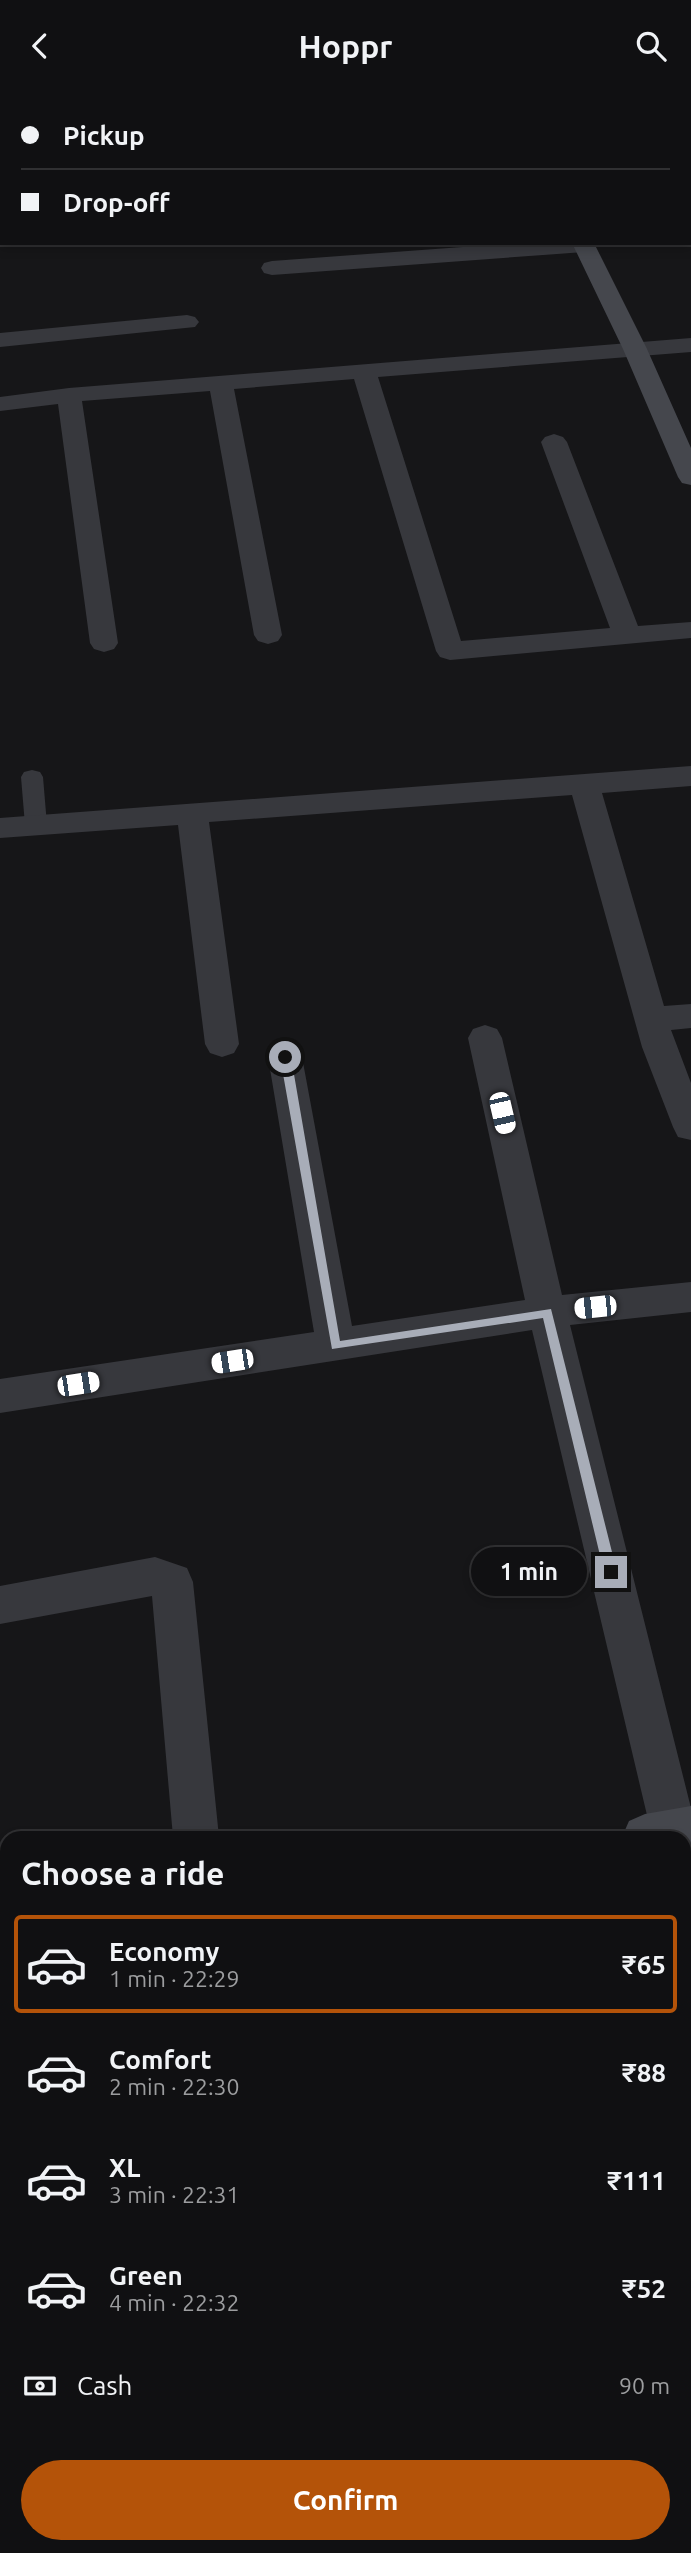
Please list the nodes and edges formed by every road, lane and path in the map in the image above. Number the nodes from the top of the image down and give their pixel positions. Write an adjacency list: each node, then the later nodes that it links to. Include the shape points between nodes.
1 (570, 245): 3 (street)
2 (583, 245): 7 (street)
3 (272, 268)
4 (187, 322): 5 (street)
5 (0, 340)
6 (691, 345): 7 (street)
7 (635, 349): 8 (street); 12 (street)
8 (364, 371): 9 (street); 17 (street, via 450,651)
9 (221, 383): 10 (street); 16 (street)
10 (69, 395): 11 (street); 18 (street)
11 (0, 404)
12 (682, 439): 14 (street)
13 (554, 442): 17 (street)
14 (691, 477)
15 (691, 630): 17 (street)
16 (268, 635)
17 (627, 635)
18 (104, 643)
19 (691, 776): 21 (street)
20 (32, 777): 23 (lane)
21 (584, 785): 22 (street); 26 (street)
22 (192, 814): 23 (street); 28 (street)
23 (36, 825): 24 (street)
24 (0, 828)
25 (691, 1016): 26 (street)
26 (651, 1019): 30 (street)
27 (485, 1038): 32 (street)
28 (222, 1044)
29 (285, 1057): 33 (street)
30 (691, 1127)
31 (691, 1297): 32 (street)
32 (547, 1312): 33 (street); 37 (street)
33 (336, 1346): 34 (street)
34 (0, 1396)
35 (0, 1605): 36 (street, via 155,1576 172,1582)
36 (195, 1831)
37 (670, 1831)

